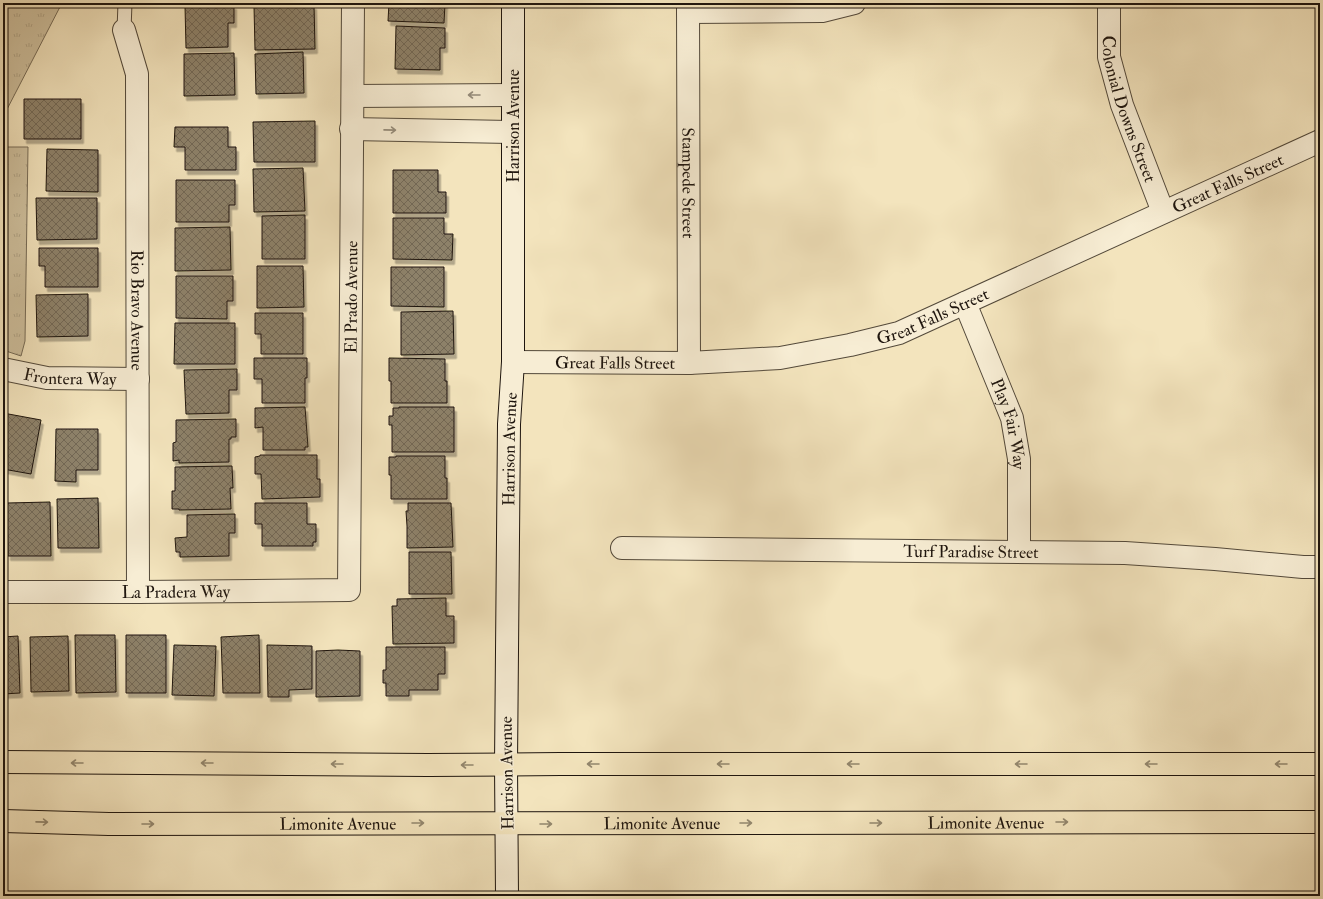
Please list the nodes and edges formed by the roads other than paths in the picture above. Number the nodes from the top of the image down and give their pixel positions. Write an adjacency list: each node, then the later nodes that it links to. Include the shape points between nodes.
1 (125, 3): 7 (lane)
2 (353, 3): 9 (street, El Prado Avenue)
3 (513, 3): 8 (street, Harrison Avenue)
4 (854, 3): 6 (street, via 822,11)
5 (1109, 3): 13 (street, Colonial Downs Street, via 1110,57 1122,104)
6 (688, 7): 16 (street, Stampede Street)
7 (124, 30): 18 (street, Rio Bravo Avenue, via 137,74)
8 (513, 95): 9 (street, one-way to 9); 11 (street, Harrison Avenue)
9 (353, 96): 10 (street, El Prado Avenue)
10 (351, 129): 11 (street, one-way to 11); 22 (street, El Prado Avenue)
11 (513, 132): 15 (street, Harrison Avenue)
12 (1320, 141): 13 (street, Great Falls Street)
13 (1163, 212): 14 (street, Great Falls Street)
14 (965, 303): 16 (street, Great Falls Street, via 899,333 850,344 780,358); 20 (street, Play Fair Way, via 1012,418 1019,459)
15 (513, 362): 16 (street, Great Falls Street); 26 (street, Harrison Avenue, via 509,424)
16 (689, 363)
17 (3, 369): 18 (street, Frontera Way, via 47,378)
18 (138, 379): 24 (street, Rio Bravo Avenue)
19 (622, 548): 20 (street, Turf Paradise Street)
20 (1019, 552): 21 (street, Turf Paradise Street, via 1125,553)
21 (1320, 567)
22 (349, 590): 24 (street, La Pradera Way)
23 (3, 592): 24 (street, La Pradera Way)
24 (138, 592)
25 (3, 762): 26 (main road, one-way to 25)
26 (506, 764): 27 (main road, one-way to 26); 30 (street, Harrison Avenue)
27 (1320, 764)
28 (3, 822): 30 (main road, Limonite Avenue, one-way to 30)
29 (1320, 822): 30 (main road, Limonite Avenue, one-way to 29)
30 (507, 824): 31 (street, Harrison Avenue)
31 (507, 896)

